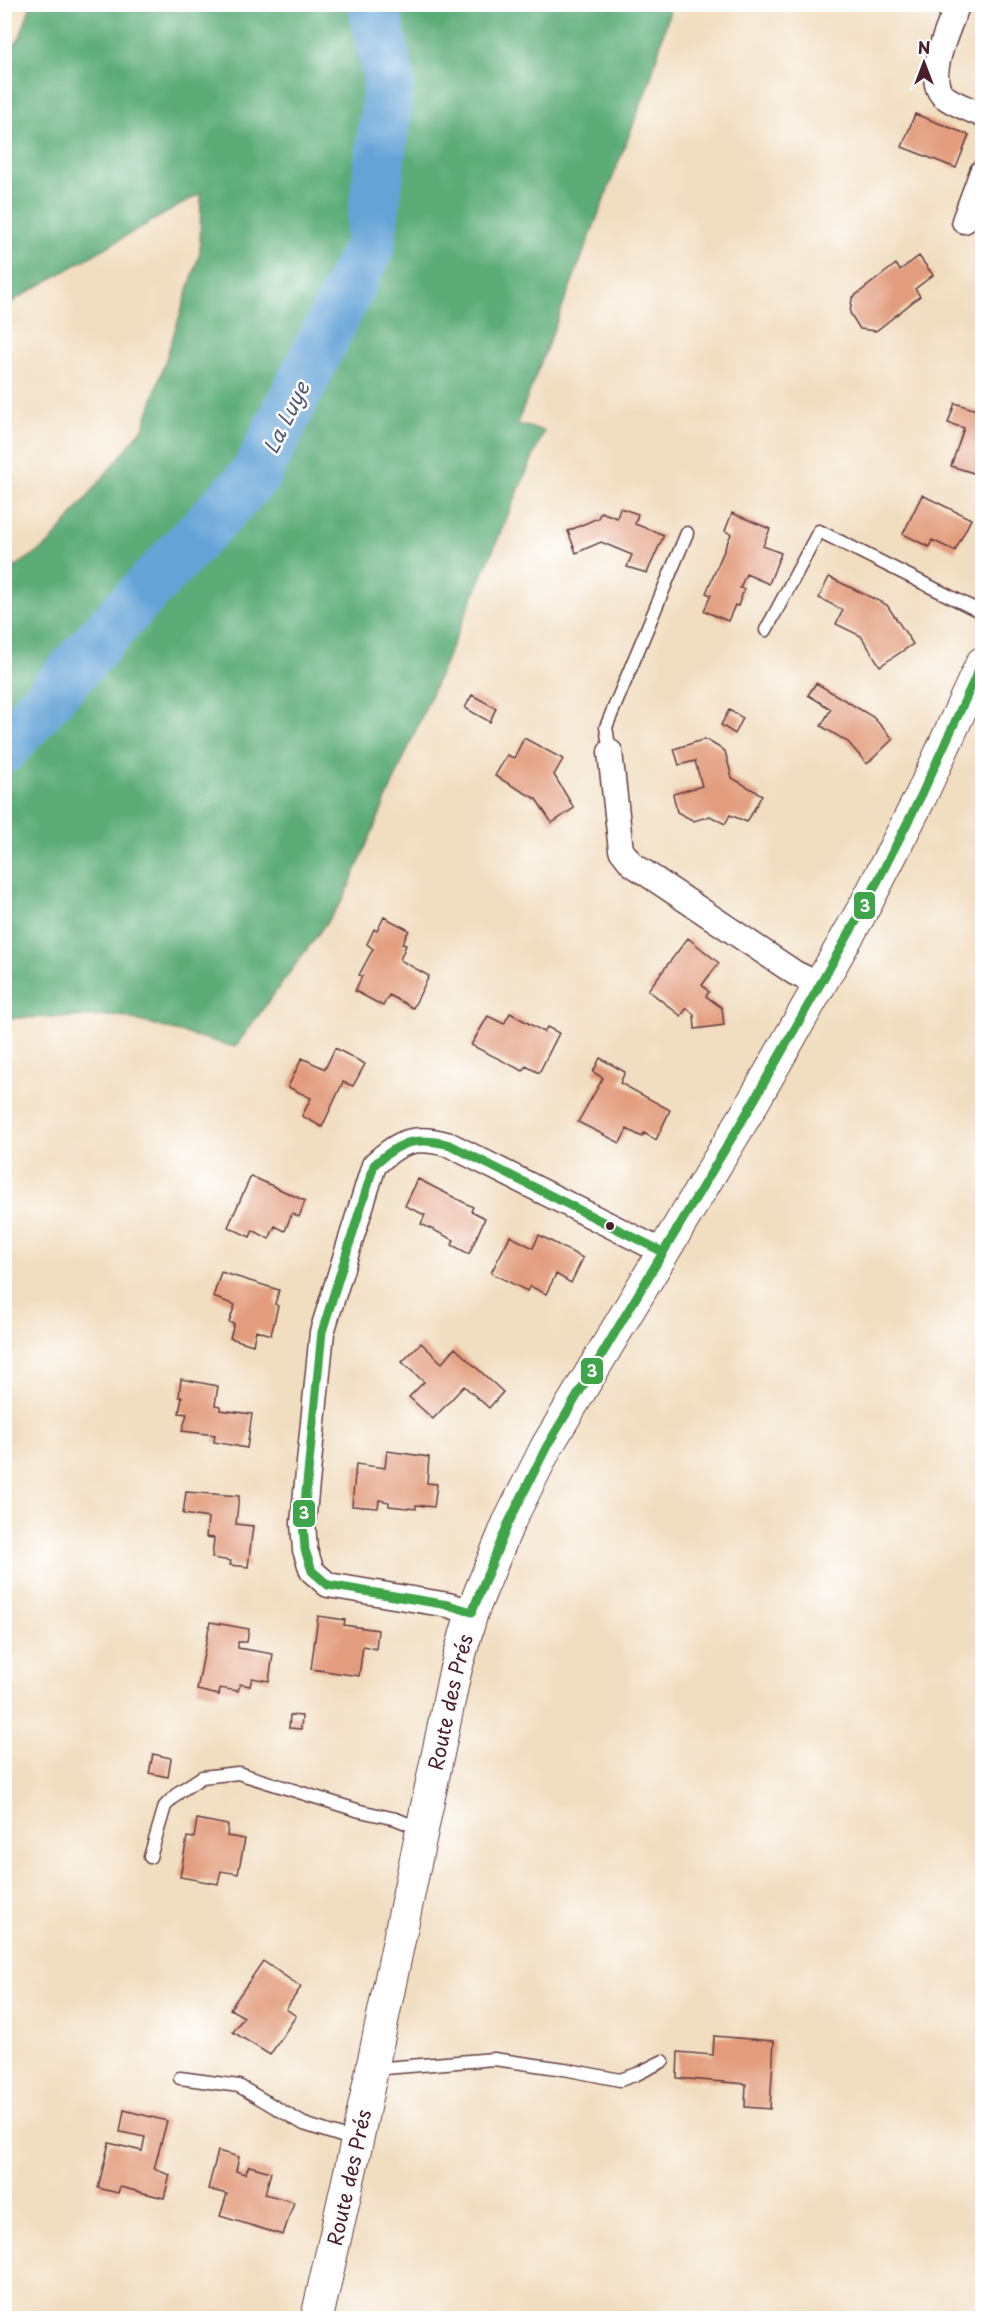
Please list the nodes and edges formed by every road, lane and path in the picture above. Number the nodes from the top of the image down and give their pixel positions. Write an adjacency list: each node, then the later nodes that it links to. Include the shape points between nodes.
1 (958, 4): 2 (street, via 935,71 943,96)
2 (982, 115)
3 (982, 172): 4 (street)
4 (964, 221)
5 (687, 533): 10 (lane, via 606,728)
6 (979, 611): 7 (lane, via 819,531)
7 (766, 630)
8 (982, 663): 9 (street, Route des Prés)
9 (976, 695): 11 (street, Route des Prés)
10 (610, 752): 11 (street, via 621,850 632,864)
11 (820, 986): 12 (street, Route des Prés)
12 (663, 1252): 13 (street, Route des Prés, via 548,1446 508,1524); 13 (street, via 450,1145 430,1139 409,1140 389,1150 374,1165 322,1332 303,1523 304,1550 312,1571 328,1585)
13 (472, 1612): 14 (street, Route des Prés, via 455,1672)
14 (422, 1829): 15 (lane, via 238,1773 202,1777 179,1792 165,1806); 17 (street, Route des Prés)
15 (150, 1857)
16 (663, 2061): 17 (lane, via 620,2080 494,2059)
17 (372, 2069): 19 (street, Route des Prés)
18 (180, 2078): 19 (lane, via 239,2086 304,2124)
19 (357, 2141): 20 (street, Route des Prés)
20 (317, 2319)

